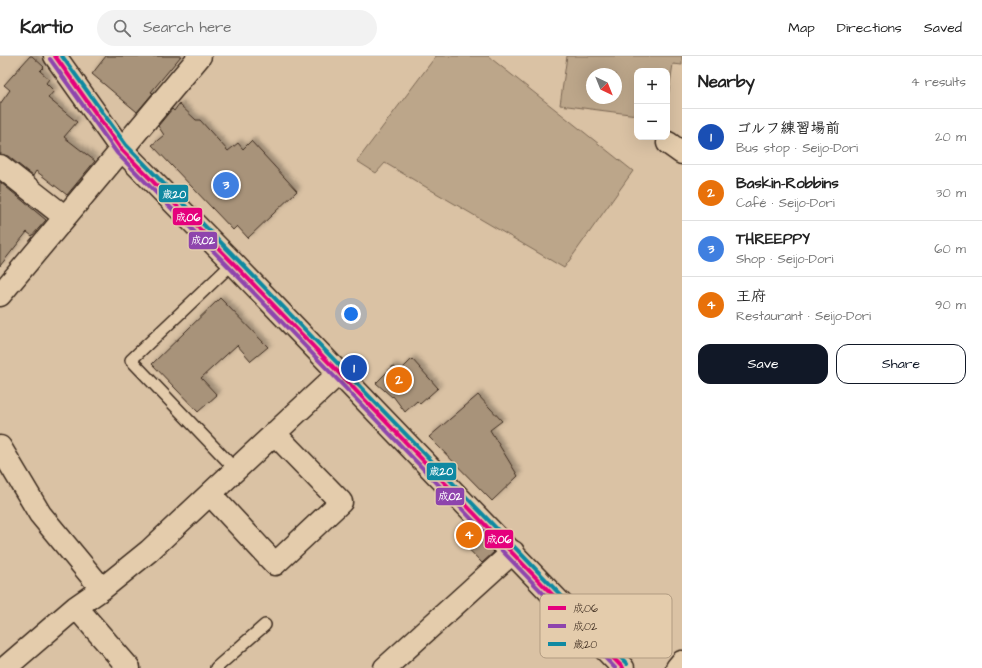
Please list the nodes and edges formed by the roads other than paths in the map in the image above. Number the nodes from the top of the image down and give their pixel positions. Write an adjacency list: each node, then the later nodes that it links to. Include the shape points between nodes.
1 (55, 56): 3 (street)
2 (200, 56): 3 (street)
3 (121, 149): 5 (street); 6 (street)
4 (0, 166): 5 (street)
5 (65, 217): 7 (street)
6 (233, 262): 8 (street); 11 (lane, via 131,360)
7 (0, 296)
8 (339, 372): 9 (street); 13 (street)
9 (274, 433): 11 (street); 12 (street, via 341,502 275,564)
10 (0, 447): 14 (street, via 40,514)
11 (236, 470): 12 (street)
12 (210, 494): 14 (street, via 149,551)
13 (513, 552): 15 (street); 23 (street)
14 (102, 589): 16 (street)
15 (553, 594)
16 (76, 607): 20 (street); 21 (street)
17 (265, 625): 22 (lane)
18 (614, 658): 24 (street)
19 (682, 662): 25 (street)
20 (5, 668)
21 (128, 668)
22 (216, 668)
23 (385, 668)
24 (623, 668)
25 (677, 668)

